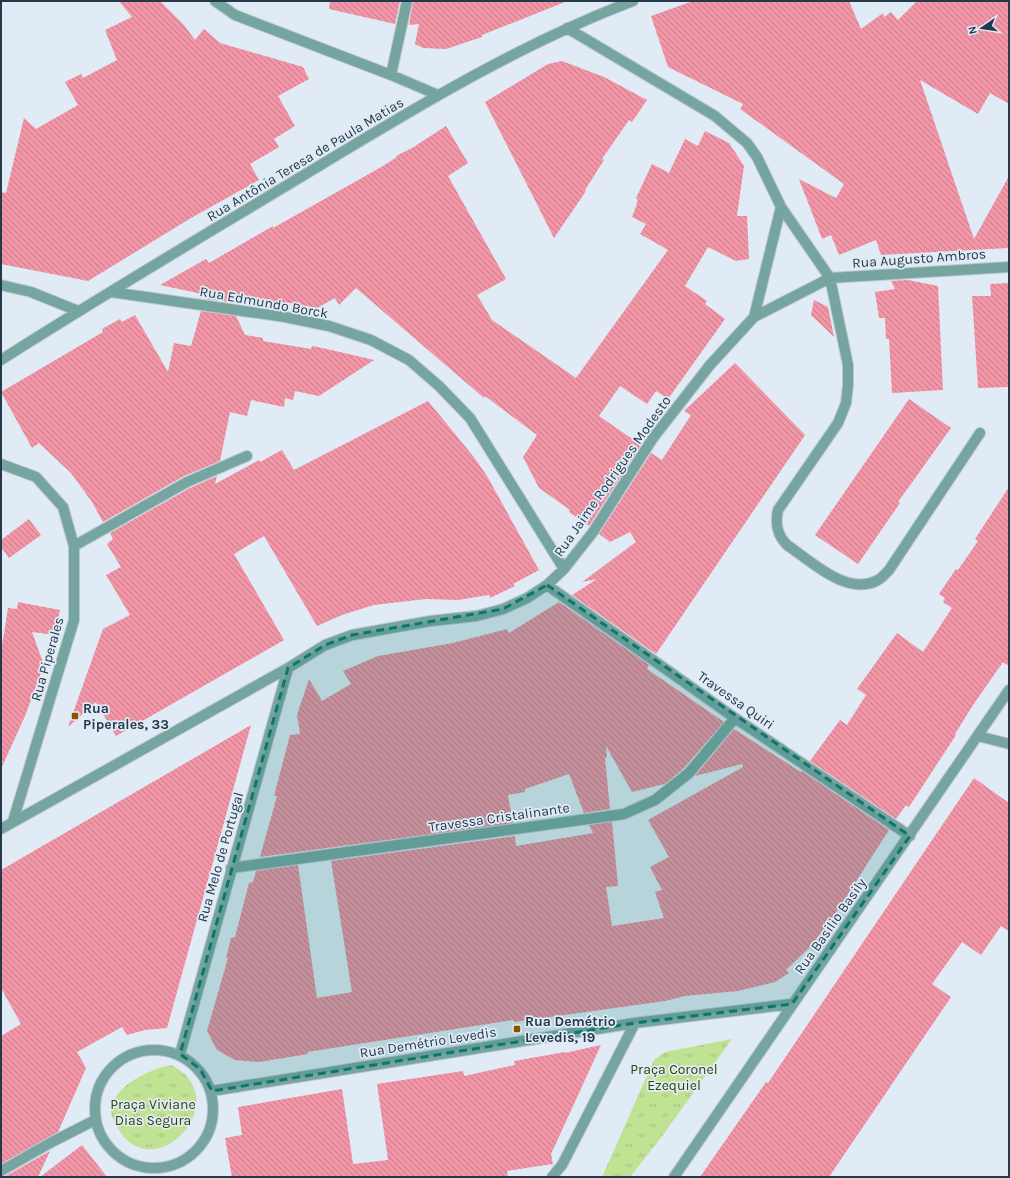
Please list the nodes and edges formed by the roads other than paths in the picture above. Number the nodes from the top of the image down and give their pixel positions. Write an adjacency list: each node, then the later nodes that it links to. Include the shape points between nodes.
1 (215, 1): 5 (street, via 235,15)
2 (407, 1): 5 (street)
3 (634, 1): 4 (street, Rua Antônia Teresa de Paula Matias)
4 (567, 28): 6 (street, Rua Antônia Teresa de Paula Matias); 7 (street, via 715,116 747,143 758,157)
5 (391, 75): 6 (street)
6 (438, 95): 11 (street, Rua Antônia Teresa de Paula Matias)
7 (781, 207): 9 (street); 13 (street, Rua Jaime Rodrigues Modesto)
8 (1009, 267): 9 (street, Rua Augusto Ambros)
9 (830, 278): 13 (street, Rua Augusto Ambros); 15 (street, via 848,365 846,403 838,423 778,510 777,527 781,539 838,580 864,585 878,580 889,570)
10 (1, 285): 12 (street, via 31,292)
11 (111, 292): 12 (street, Rua Antônia Teresa de Paula Matias); 19 (street, Rua Edmundo Borck, via 329,326 371,340 409,360 470,418)
12 (78, 311): 14 (street, Rua Antônia Teresa de Paula Matias)
13 (754, 317): 19 (street, Rua Jaime Rodrigues Modesto, via 710,365 652,438 593,532)
14 (1, 360)
15 (980, 433)
16 (247, 456): 18 (street, via 187,482)
17 (1, 464): 18 (street, Rua Piperales, via 36,477 63,507)
18 (74, 546): 26 (street, Rua Piperales, via 74,620)
19 (564, 569): 20 (street, Rua Jaime Rodrigues Modesto)
20 (547, 585): 21 (street, Rua Jaime Rodrigues Modesto, via 504,609 476,616 396,626 352,635 325,645); 23 (street, Travessa Quiri)
21 (288, 668): 26 (street, Rua Jaime Rodrigues Modesto); 29 (street, Rua Melo de Portugal)
22 (1009, 690): 24 (street, Rua Basilio Basily)
23 (735, 718): 28 (street, Travessa Quiri); 29 (street, Travessa Cristalinante, via 689,773 655,800 624,814)
24 (978, 736): 25 (street); 28 (street, Rua Basilio Basily)
25 (1009, 744)
26 (13, 821): 27 (street, Rua Jaime Rodrigues Modesto)
27 (1, 829)
28 (910, 836): 30 (street, Rua Basilio Basily)
29 (231, 868): 32 (street, Rua Melo de Portugal)
30 (792, 1004): 31 (street, Rua Demétrio Levedis); 39 (street, Rua Basilio Basily)
31 (635, 1023): 33 (street, Rua Demétrio Levedis); 38 (street, via 562,1165)
32 (180, 1054): 33 (street, via 200,1069); 34 (street, via 148,1048 117,1061 98,1087)
33 (212, 1091): 35 (street, via 212,1123 205,1141 187,1160 162,1169)
34 (95, 1120): 35 (street, via 109,1149); 36 (street)
35 (136, 1167): 37 (street)
36 (1, 1170)
37 (133, 1177)
38 (552, 1177)
39 (674, 1177)

